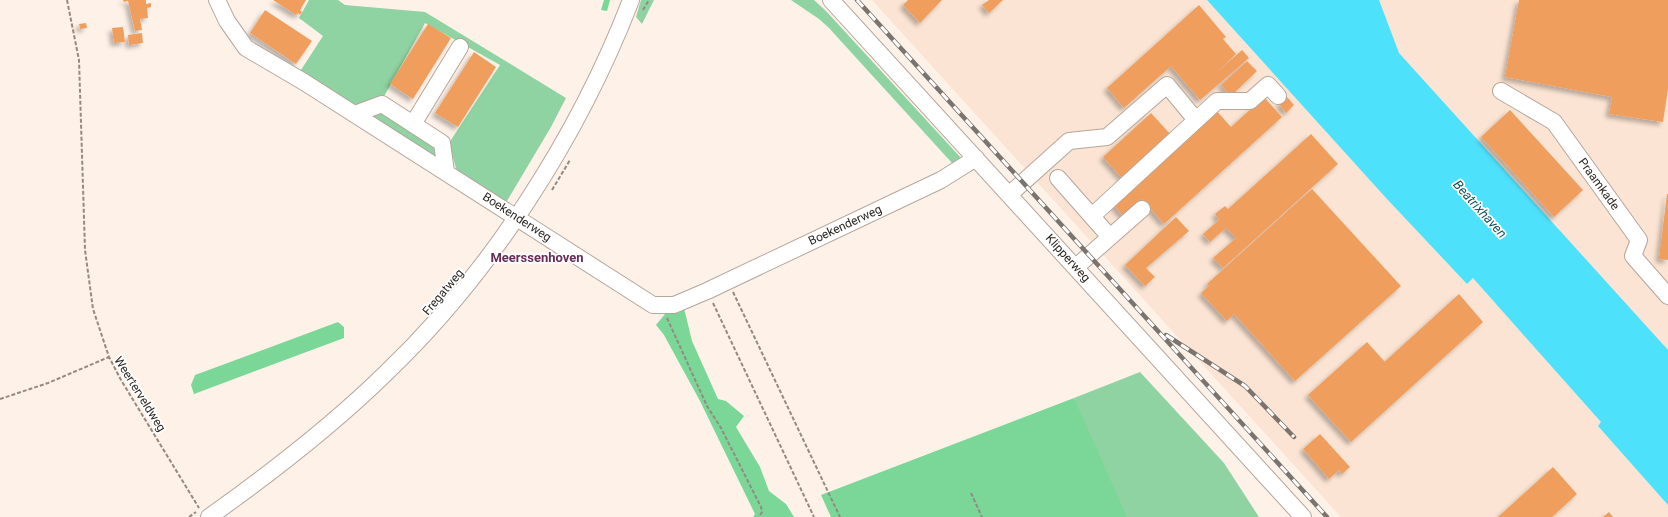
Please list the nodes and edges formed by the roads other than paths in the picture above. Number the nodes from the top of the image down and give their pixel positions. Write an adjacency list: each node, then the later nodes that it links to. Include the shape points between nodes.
1 (217, 0): 7 (street, Boekenderweg, via 227,21 246,48)
2 (631, 0): 16 (street, Fregatweg, via 597,78 551,163)
3 (831, 0): 10 (street, Klipperweg)
4 (460, 48): 9 (street)
5 (1501, 91): 19 (street, Praamkade, via 1554,122 1638,240 1633,256)
6 (1278, 96): 8 (street, via 1268,85 1250,101 1216,101)
7 (355, 114): 9 (street, via 382,104); 11 (street, Boekenderweg)
8 (1196, 120): 13 (street, via 1167,85 1107,137 1069,141); 15 (street)
9 (413, 124): 11 (street, via 442,143)
10 (976, 158): 13 (street, Klipperweg); 16 (street, Boekenderweg, via 941,180 674,305 653,305)
11 (446, 172): 16 (street, Boekenderweg)
12 (1058, 178): 15 (street)
13 (1010, 194): 18 (street, Klipperweg)
14 (1142, 209): 17 (street)
15 (1092, 216): 17 (street)
16 (516, 217): 20 (street, Fregatweg, via 449,304 387,373 307,444)
17 (1110, 236): 18 (street)
18 (1076, 267): 21 (street, Klipperweg)
19 (1668, 296)
20 (204, 513)
21 (1302, 517)

